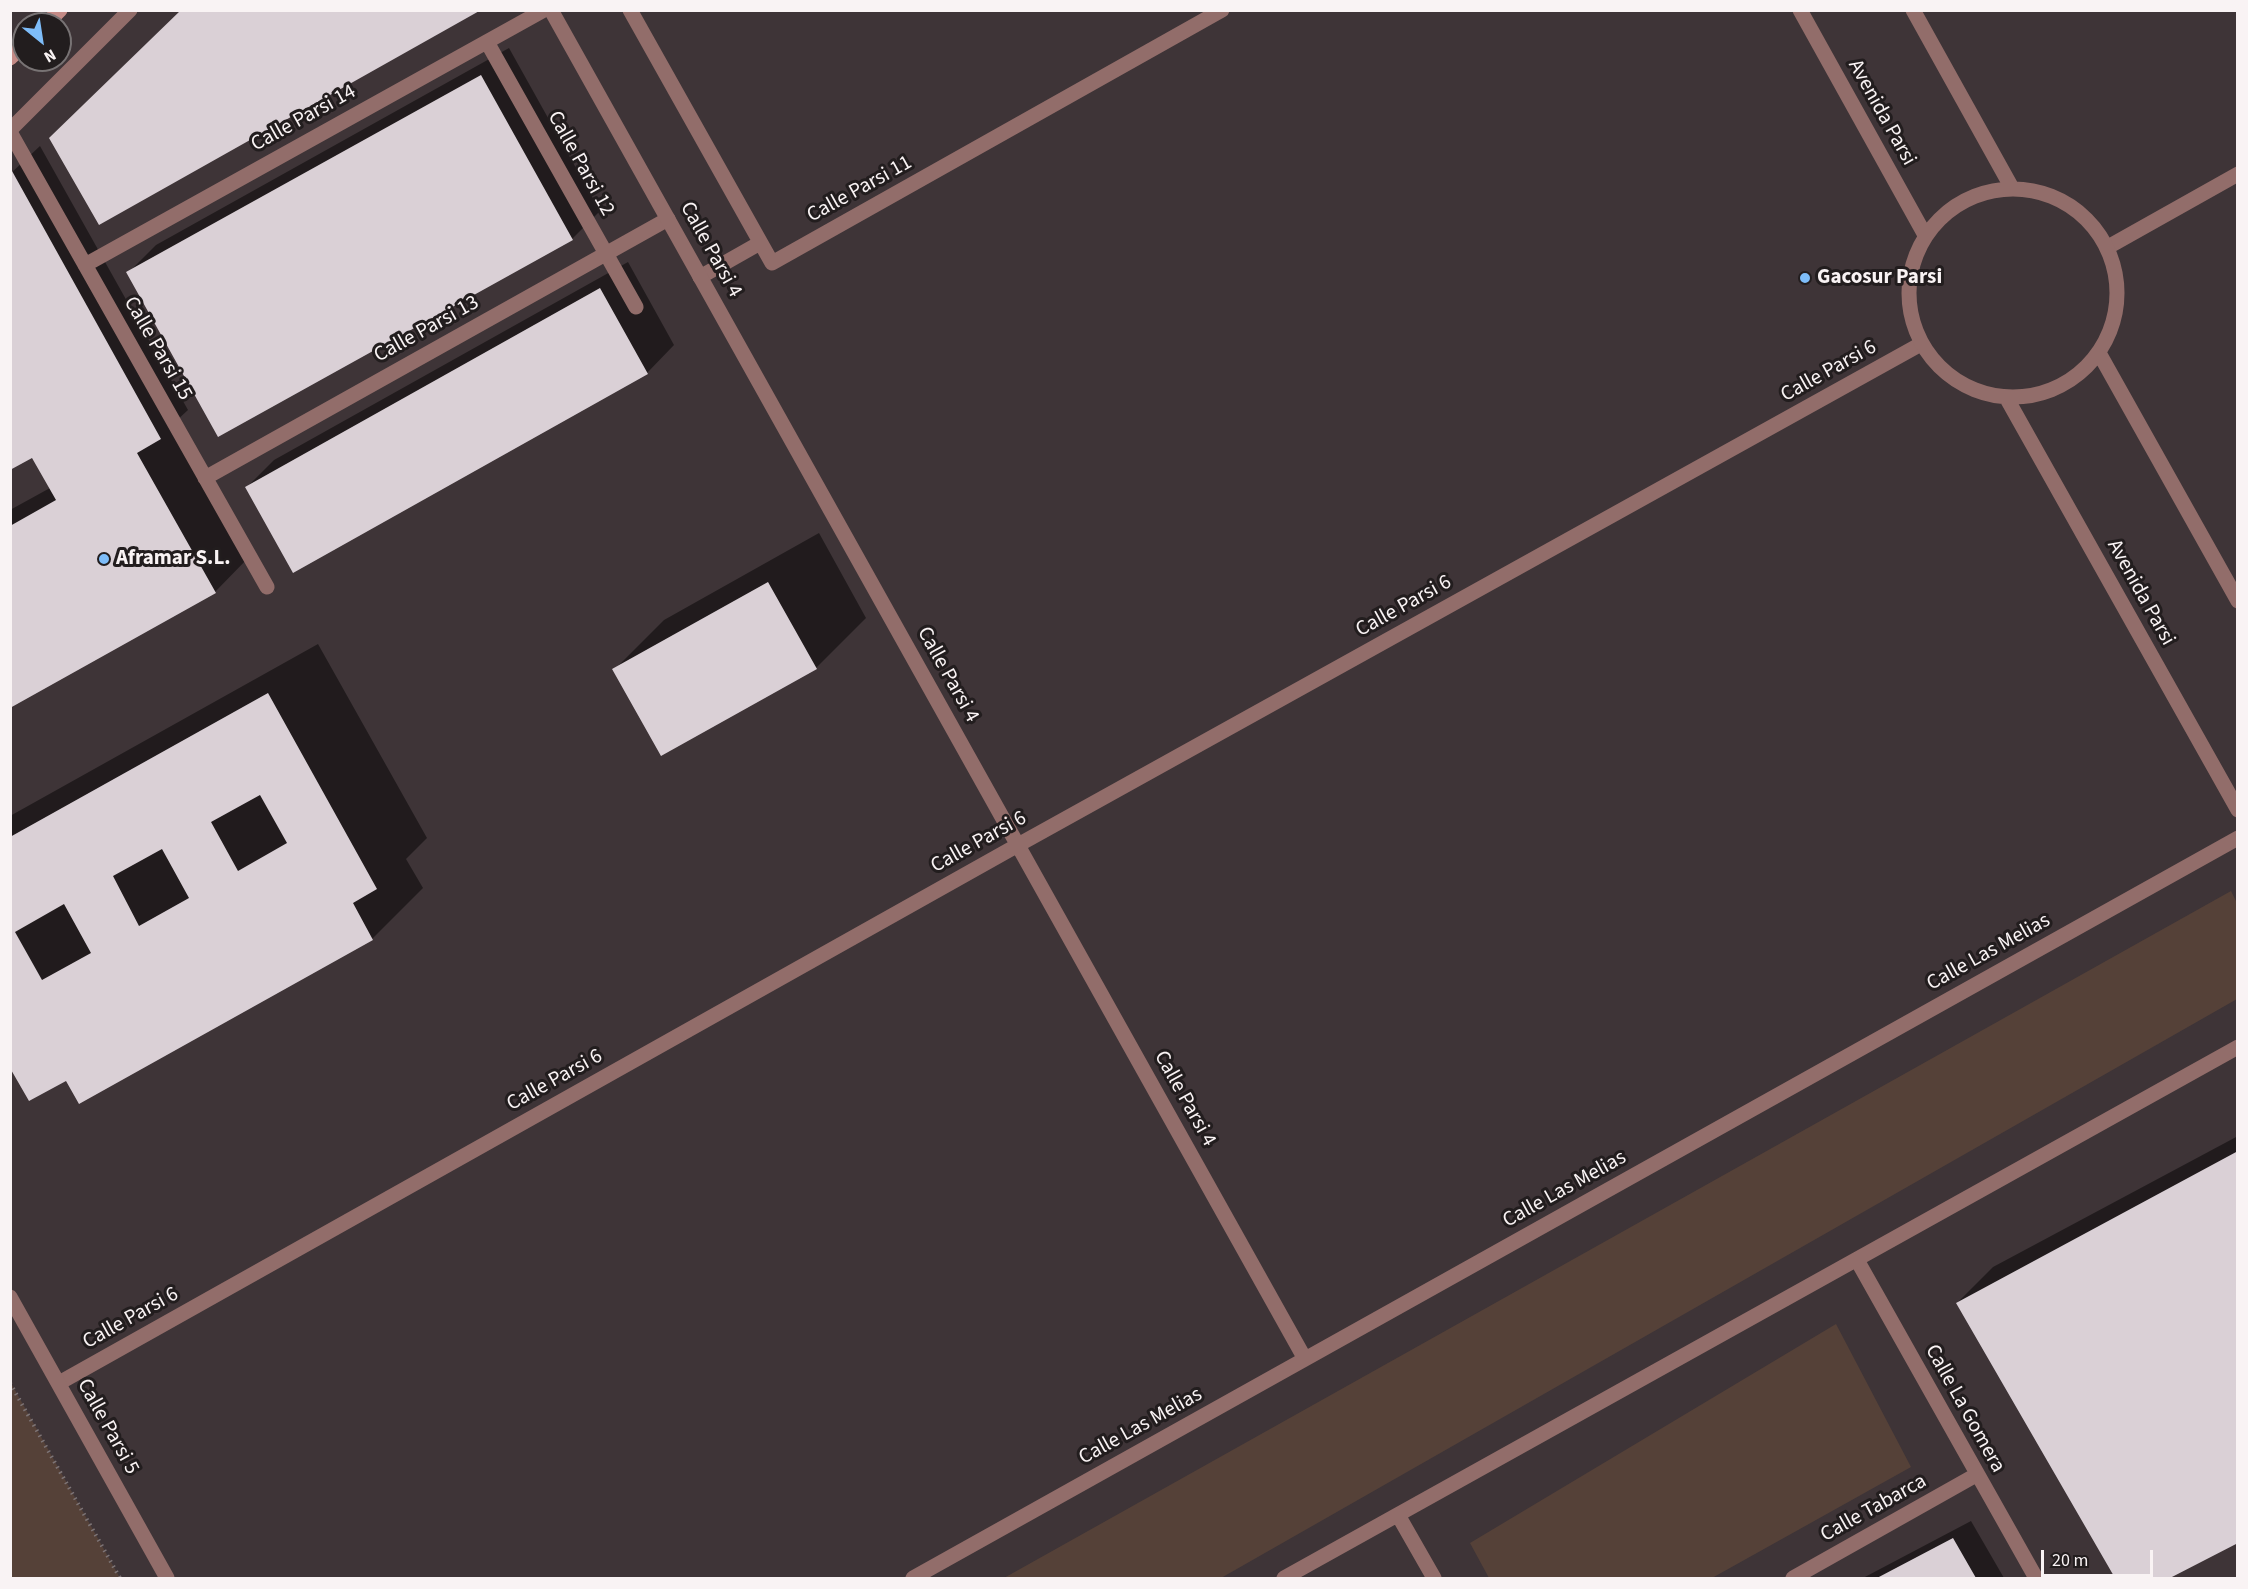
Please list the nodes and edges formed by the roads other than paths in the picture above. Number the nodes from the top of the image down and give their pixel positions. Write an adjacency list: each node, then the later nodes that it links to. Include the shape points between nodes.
1 (130, 10): 9 (street)
2 (544, 10): 8 (street, Calle Parsi 14)
3 (552, 10): 12 (street, Calle Parsi 4)
4 (630, 10): 14 (street, Calle Parsi 11)
5 (1222, 10): 14 (street, Calle Parsi 11, via 772,263)
6 (1800, 10): 13 (street, Avenida Parsi)
7 (1913, 10): 11 (street)
8 (487, 42): 16 (street, Calle Parsi 12); 17 (street, Calle Parsi 14)
9 (10, 131): 17 (street, Calle Parsi 15)
10 (2238, 174): 15 (street)
11 (2012, 188): 13 (street, via 1978,194 1948,210); 15 (street, via 2042,192 2068,204 2091,222)
12 (668, 219): 16 (street, Calle Parsi 13); 18 (street, Calle Parsi 4)
13 (1925, 235): 20 (street, via 1913,261 1908,290 1911,318)
14 (760, 243): 18 (street)
15 (2108, 247): 21 (street, via 2117,273 2118,301 2112,328)
16 (606, 254): 19 (street, Calle Parsi 12); 23 (street, Calle Parsi 13)
17 (85, 265): 23 (street, Calle Parsi 15)
18 (700, 277): 28 (street, Calle Parsi 4)
19 (636, 307)
20 (1922, 344): 22 (street, via 1943,371 1972,390); 28 (street, Calle Parsi 6)
21 (2099, 353): 22 (street, via 2074,378 2042,393); 25 (street)
22 (2006, 397): 26 (street, Avenida Parsi)
23 (206, 478): 24 (street, Calle Parsi 15)
24 (267, 587)
25 (2238, 601)
26 (2238, 810)
27 (2238, 838): 32 (street, Calle Las Melias)
28 (1018, 845): 32 (street, Calle Parsi 4); 33 (street, Calle Parsi 6)
29 (2238, 1047): 30 (street)
30 (1857, 1260): 34 (street, Calle La Gomera); 35 (street)
31 (10, 1297): 33 (street, Calle Parsi 5)
32 (1305, 1359): 37 (street, Calle Las Melias)
33 (59, 1383): 36 (street, Calle Parsi 5)
34 (1976, 1475): 40 (street, Calle Tabarca); 41 (street, Calle La Gomera)
35 (1398, 1515): 38 (street); 39 (street)
36 (167, 1578)
37 (913, 1578)
38 (1284, 1578)
39 (1434, 1578)
40 (1793, 1578)
41 (2036, 1578)

